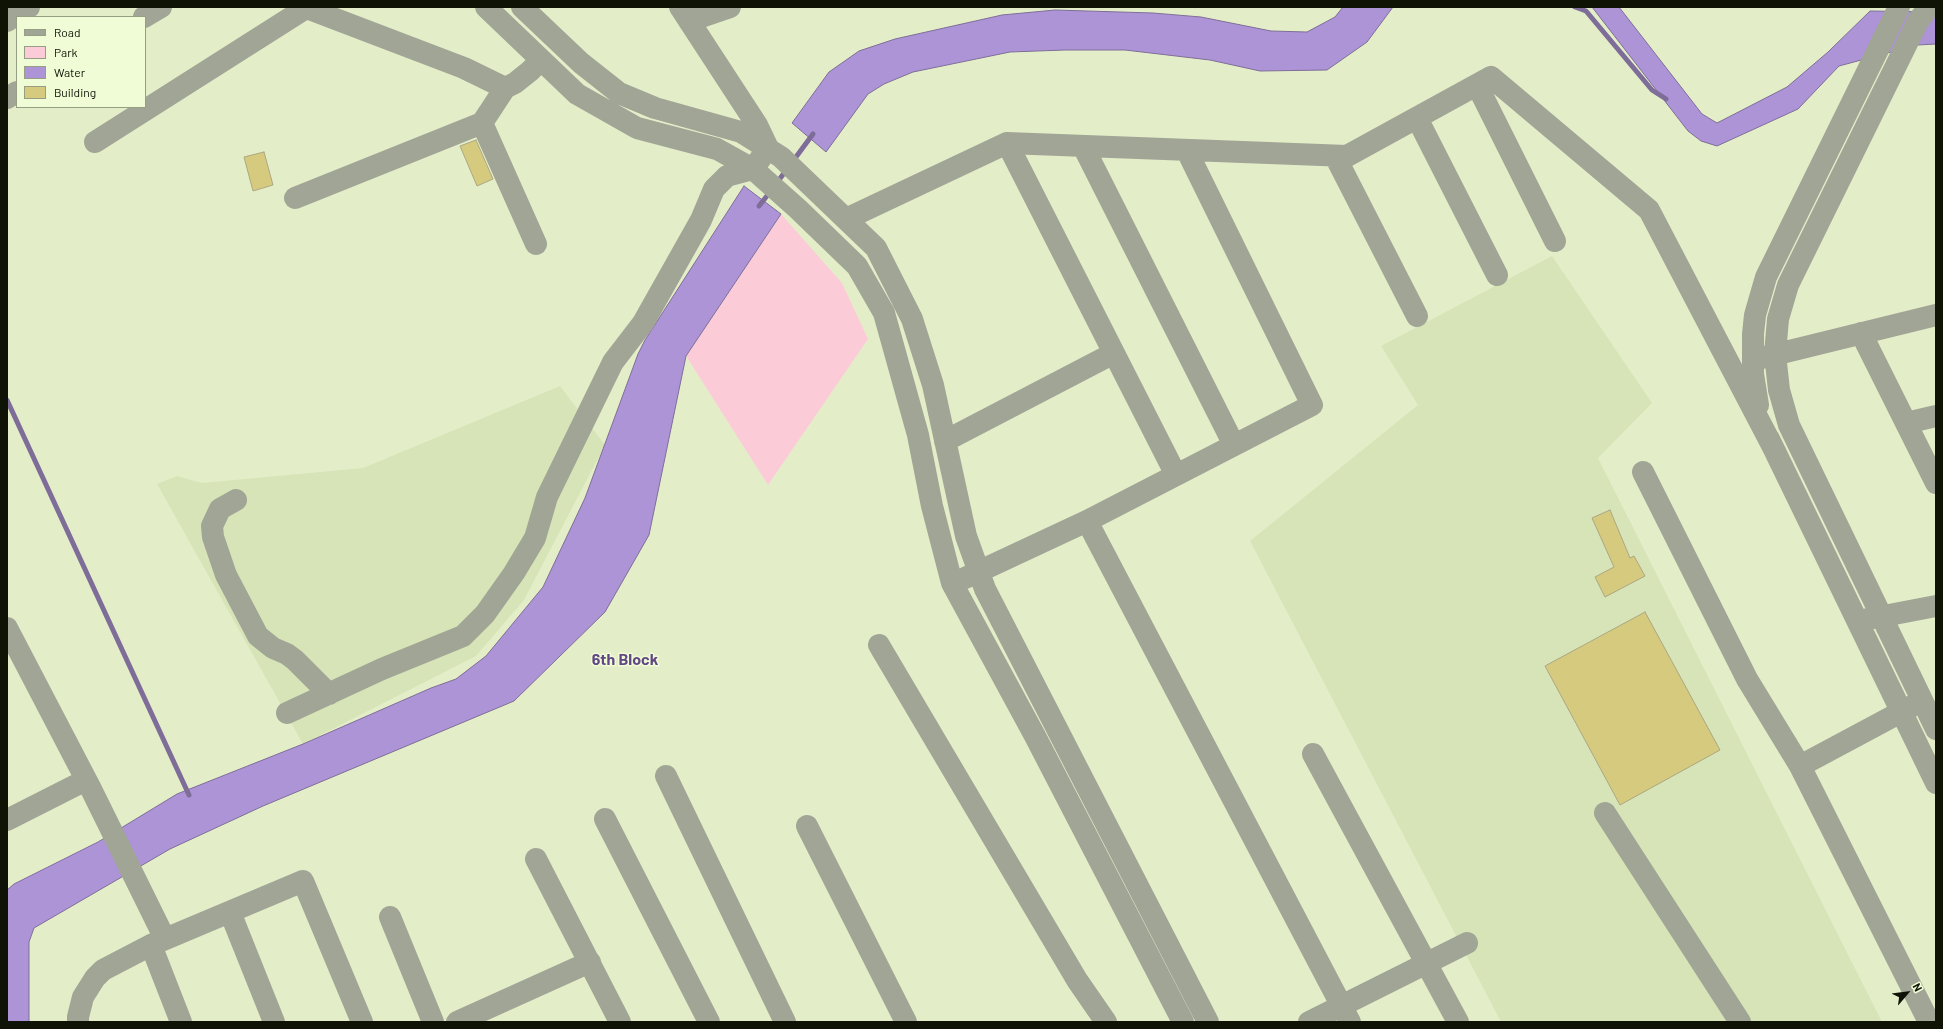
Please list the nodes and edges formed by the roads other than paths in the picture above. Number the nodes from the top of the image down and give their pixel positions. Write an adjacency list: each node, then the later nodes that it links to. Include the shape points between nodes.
1 (28, 7): 11 (street)
2 (161, 7): 10 (street)
3 (305, 7): 14 (street, via 464,68); 19 (street)
4 (486, 7): 12 (street)
5 (522, 7): 22 (street, via 581,63 619,93 655,108 741,132)
6 (730, 7): 9 (street)
7 (1899, 7): 36 (street, via 1766,276 1755,315)
8 (1929, 7): 35 (street, via 1918,21 1788,286 1778,319)
9 (685, 14): 22 (street, via 757,125)
10 (146, 16)
11 (7, 21)
12 (541, 60): 14 (street, via 515,83); 25 (street, via 577,94 630,125 717,149)
13 (1477, 85): 17 (street); 28 (street); 41 (street, via 1491,77 1649,210)
14 (505, 88): 18 (street)
15 (16, 93): 16 (street)
16 (7, 98)
17 (1417, 118): 24 (street, via 1347,156); 30 (street)
18 (482, 123): 26 (street); 29 (street)
19 (94, 142)
20 (1007, 143): 21 (street); 27 (street); 34 (street)
21 (1083, 146): 23 (street); 40 (street)
22 (768, 148): 25 (street); 27 (street)
23 (1187, 151): 24 (street); 40 (street, via 1312,405)
24 (1335, 156): 32 (street)
25 (768, 183): 48 (street, via 857,266 884,312 918,435 932,506); 54 (street, via 727,176 714,189 701,220 644,322 613,362 547,497 534,538 485,614 463,636)
26 (294, 198)
27 (846, 219): 39 (street, via 876,248 912,319 933,385)
28 (1554, 241)
29 (536, 244)
30 (1497, 275)
31 (1936, 315): 33 (street)
32 (1416, 316)
33 (1861, 333): 35 (street); 38 (street)
34 (1114, 353): 39 (street); 43 (street)
35 (1775, 354): 36 (street); 50 (street, via 1779,390 1789,425)
36 (1752, 360): 41 (street, via 1755,395 1760,415)
37 (1936, 416): 38 (street)
38 (1906, 424): 44 (street)
39 (945, 441): 47 (street, via 966,536)
40 (1234, 445): 43 (street)
41 (1776, 453): 51 (street)
42 (1643, 472): 60 (street, via 1747,679)
43 (1176, 475): 46 (street)
44 (1936, 483)
45 (236, 500): 54 (street, via 220,509 212,526 213,538 226,575 258,636 295,660)
46 (1087, 521): 47 (street); 76 (street)
47 (978, 572): 48 (street); 89 (street, via 988,597)
48 (952, 583): 88 (street, via 1035,736)
49 (1936, 606): 50 (street)
50 (1881, 616): 51 (street); 55 (street)
51 (1857, 621): 56 (street)
52 (7, 628): 61 (street)
53 (880, 645): 87 (street, via 1077,980)
54 (329, 694): 57 (street)
55 (1922, 701): 56 (street); 58 (street)
56 (1902, 712): 60 (street); 63 (street)
57 (287, 713)
58 (1936, 729)
59 (1313, 754): 75 (street)
60 (1800, 766): 93 (street)
61 (83, 773): 64 (street); 67 (street); 72 (street)
62 (666, 776): 85 (street)
63 (1936, 783)
64 (7, 804)
65 (1605, 813): 92 (street)
66 (605, 819): 84 (street)
67 (7, 820)
68 (807, 826): 86 (street)
69 (536, 859): 74 (street)
70 (230, 912): 72 (street); 79 (street); 80 (street, via 303,881)
71 (390, 917): 81 (street)
72 (158, 942): 77 (street, via 103,970 95,978 84,997); 78 (street)
73 (1467, 943): 75 (street)
74 (590, 962): 82 (street); 83 (street)
75 (1426, 964): 76 (street); 91 (street)
76 (1346, 1014): 90 (street)
77 (78, 1022)
78 (181, 1022)
79 (274, 1022)
80 (362, 1022)
81 (432, 1022)
82 (457, 1022)
83 (620, 1022)
84 (709, 1022)
85 (785, 1022)
86 (906, 1022)
87 (1106, 1022)
88 (1183, 1022)
89 (1208, 1022)
90 (1309, 1022)
91 (1458, 1022)
92 (1740, 1022)
93 (1929, 1022)

